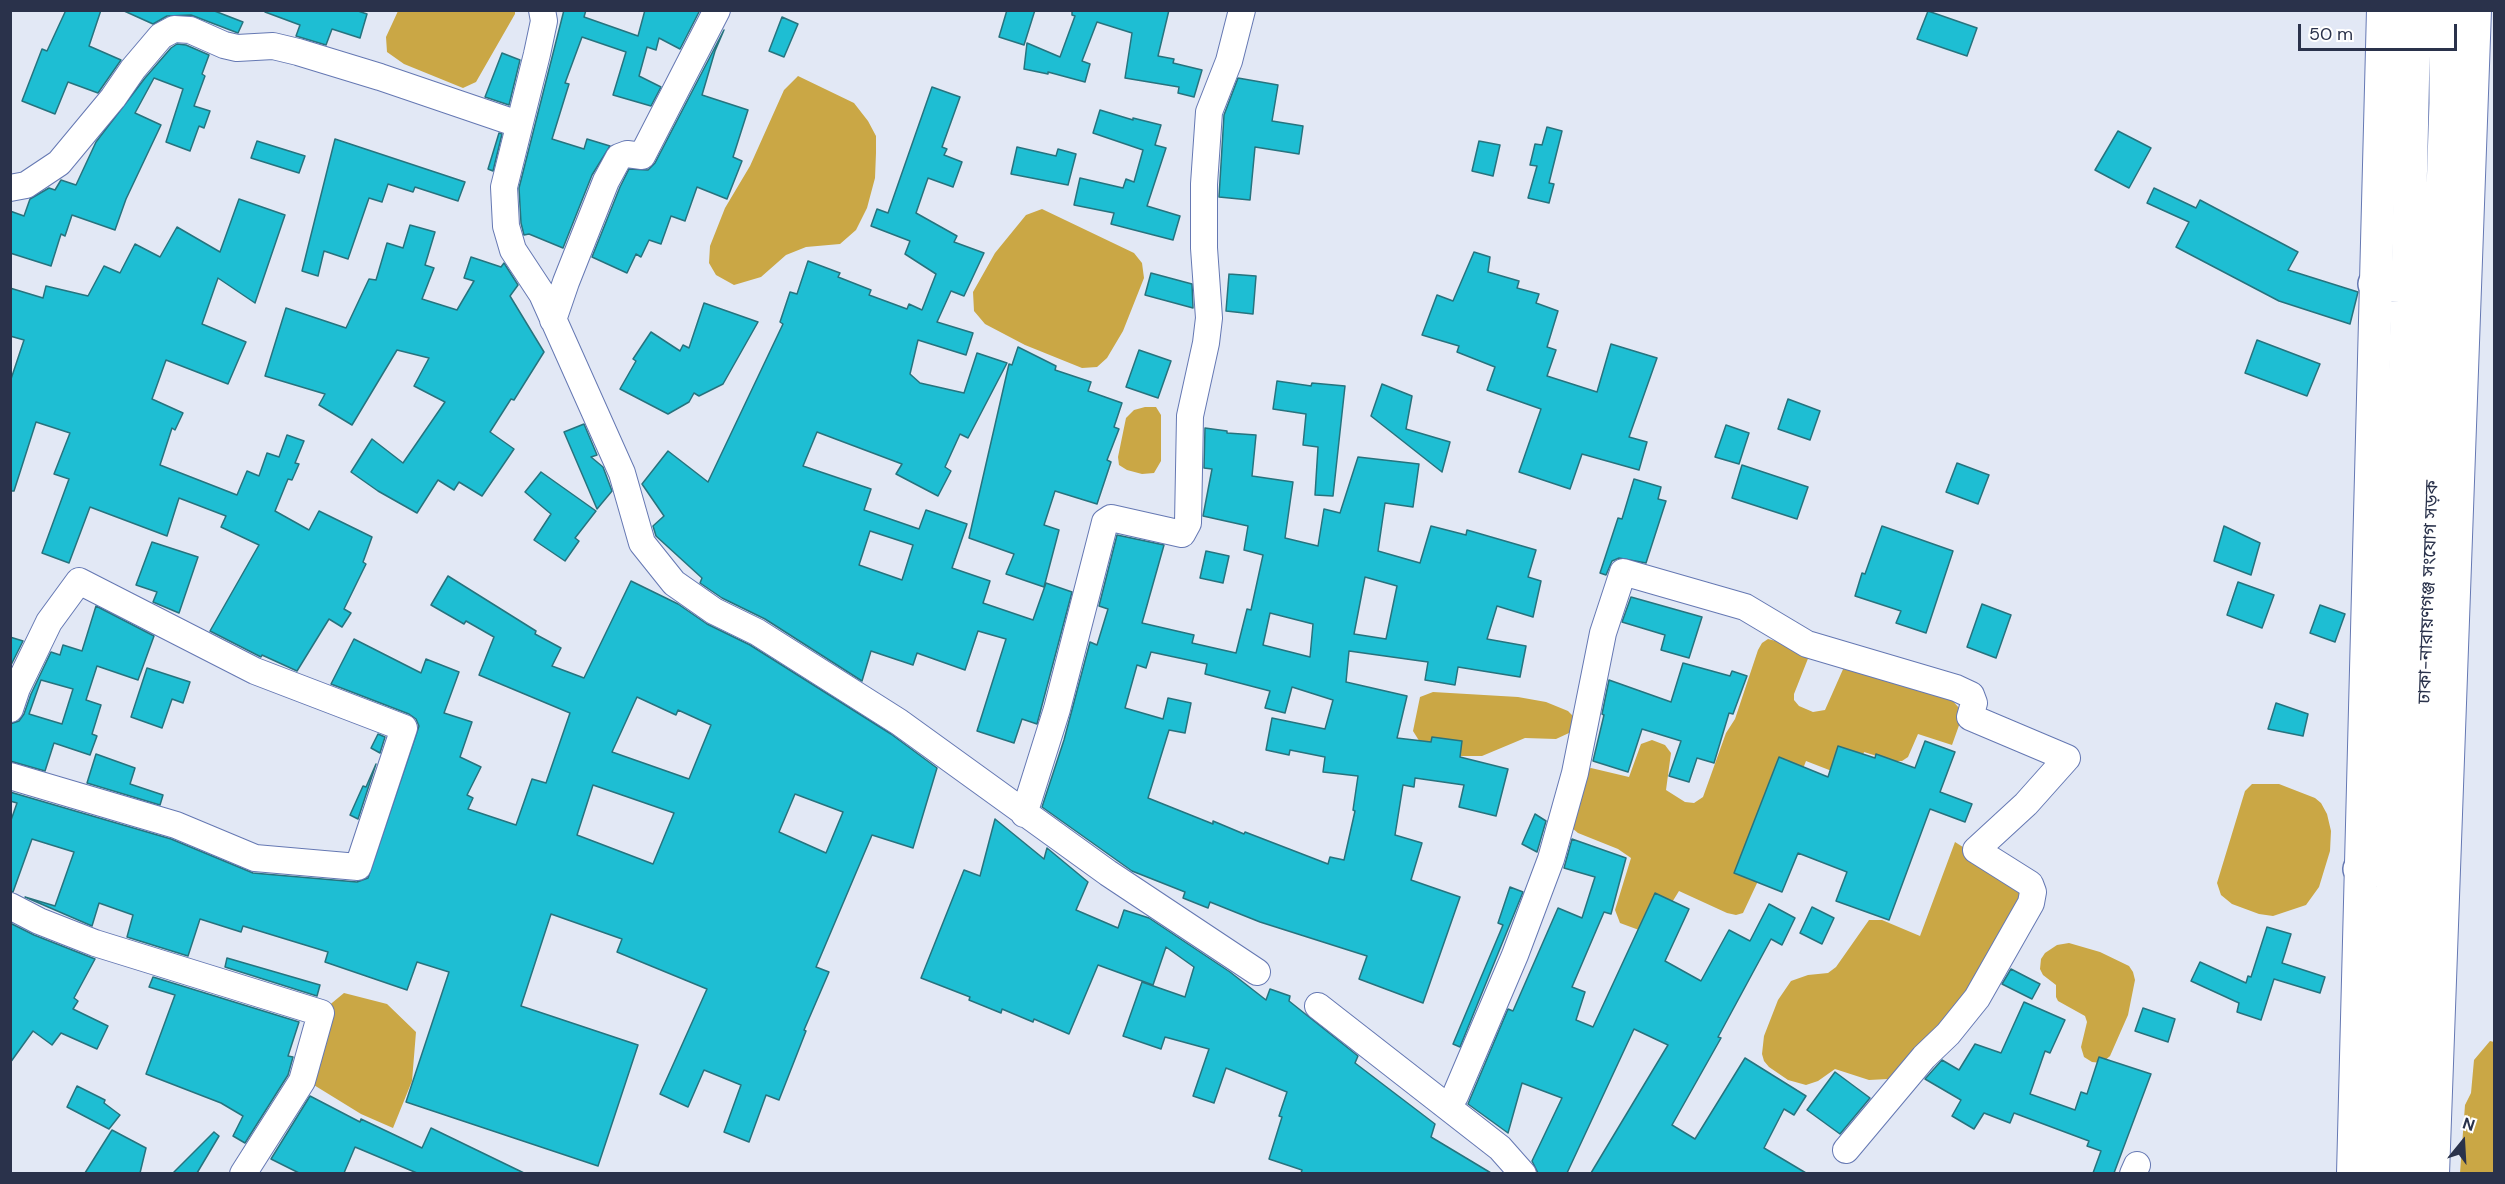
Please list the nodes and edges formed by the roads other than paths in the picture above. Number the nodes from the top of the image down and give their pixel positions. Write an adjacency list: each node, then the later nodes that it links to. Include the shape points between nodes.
1 (543, 10): 8 (street, via 537,54)
2 (717, 10): 13 (street, via 642,156 619,157)
3 (1242, 10): 16 (street, via 1229,61 1209,112 1204,184 1209,318 1190,417 1188,523 1182,534 1111,518 1105,522 1057,709)
4 (2383, 10): 11 (street)
5 (2414, 10): 12 (main road, ঢাকা-নারায়ণগঞ্জ সংযোগ সড়ক)
6 (2446, 10): 10 (main road, ঢাকা-নারায়ণগঞ্জ সংযোগ সড়ক)
7 (2475, 10): 10 (street)
8 (518, 124): 9 (street, via 298,52 273,46 237,48 190,30 174,29 161,36 59,163 26,185); 13 (street, via 504,187 506,226 513,250 542,294)
9 (10, 188)
10 (2452, 270): 17 (main road, ঢাকা-নারায়ণগঞ্জ সংযোগ সড়ক)
11 (2375, 284): 12 (main road); 17 (street)
12 (2409, 285): 17 (main road, ঢাকা-নারায়ণগঞ্জ সংযোগ সড়ক)
13 (553, 320): 16 (street, via 622,473 642,543 674,583 899,722)
14 (10, 709): 15 (street, via 49,622 79,581 255,671 404,728 358,867 255,858 176,825)
15 (10, 776)
16 (1024, 814): 20 (street)
17 (2403, 872): 19 (main road, ঢাকা-নারায়ণগঞ্জ সংযোগ সড়ক); 26 (street); 29 (street)
18 (10, 906): 24 (street, via 95,943 321,1013 302,1081)
19 (2399, 967): 27 (main road, ঢাকা-নারায়ণগঞ্জ সংযোগ সড়ক); 28 (main road, ঢাকা-নারায়ণগঞ্জ সংযোগ সড়ক)
20 (1257, 972)
21 (1318, 1006): 25 (street, via 1500,1148)
22 (1455, 1096): 23 (street, via 1551,859 1575,773 1603,633 1623,572 1746,608 1806,644 1956,688 1971,695 1974,703 1970,717 2067,758 2026,804 1976,850 2030,884 2031,903 1977,998)
23 (1846, 1150)
24 (243, 1173)
25 (1523, 1173)
26 (2353, 1173)
27 (2382, 1173)
28 (2406, 1173)
29 (2433, 1173)

